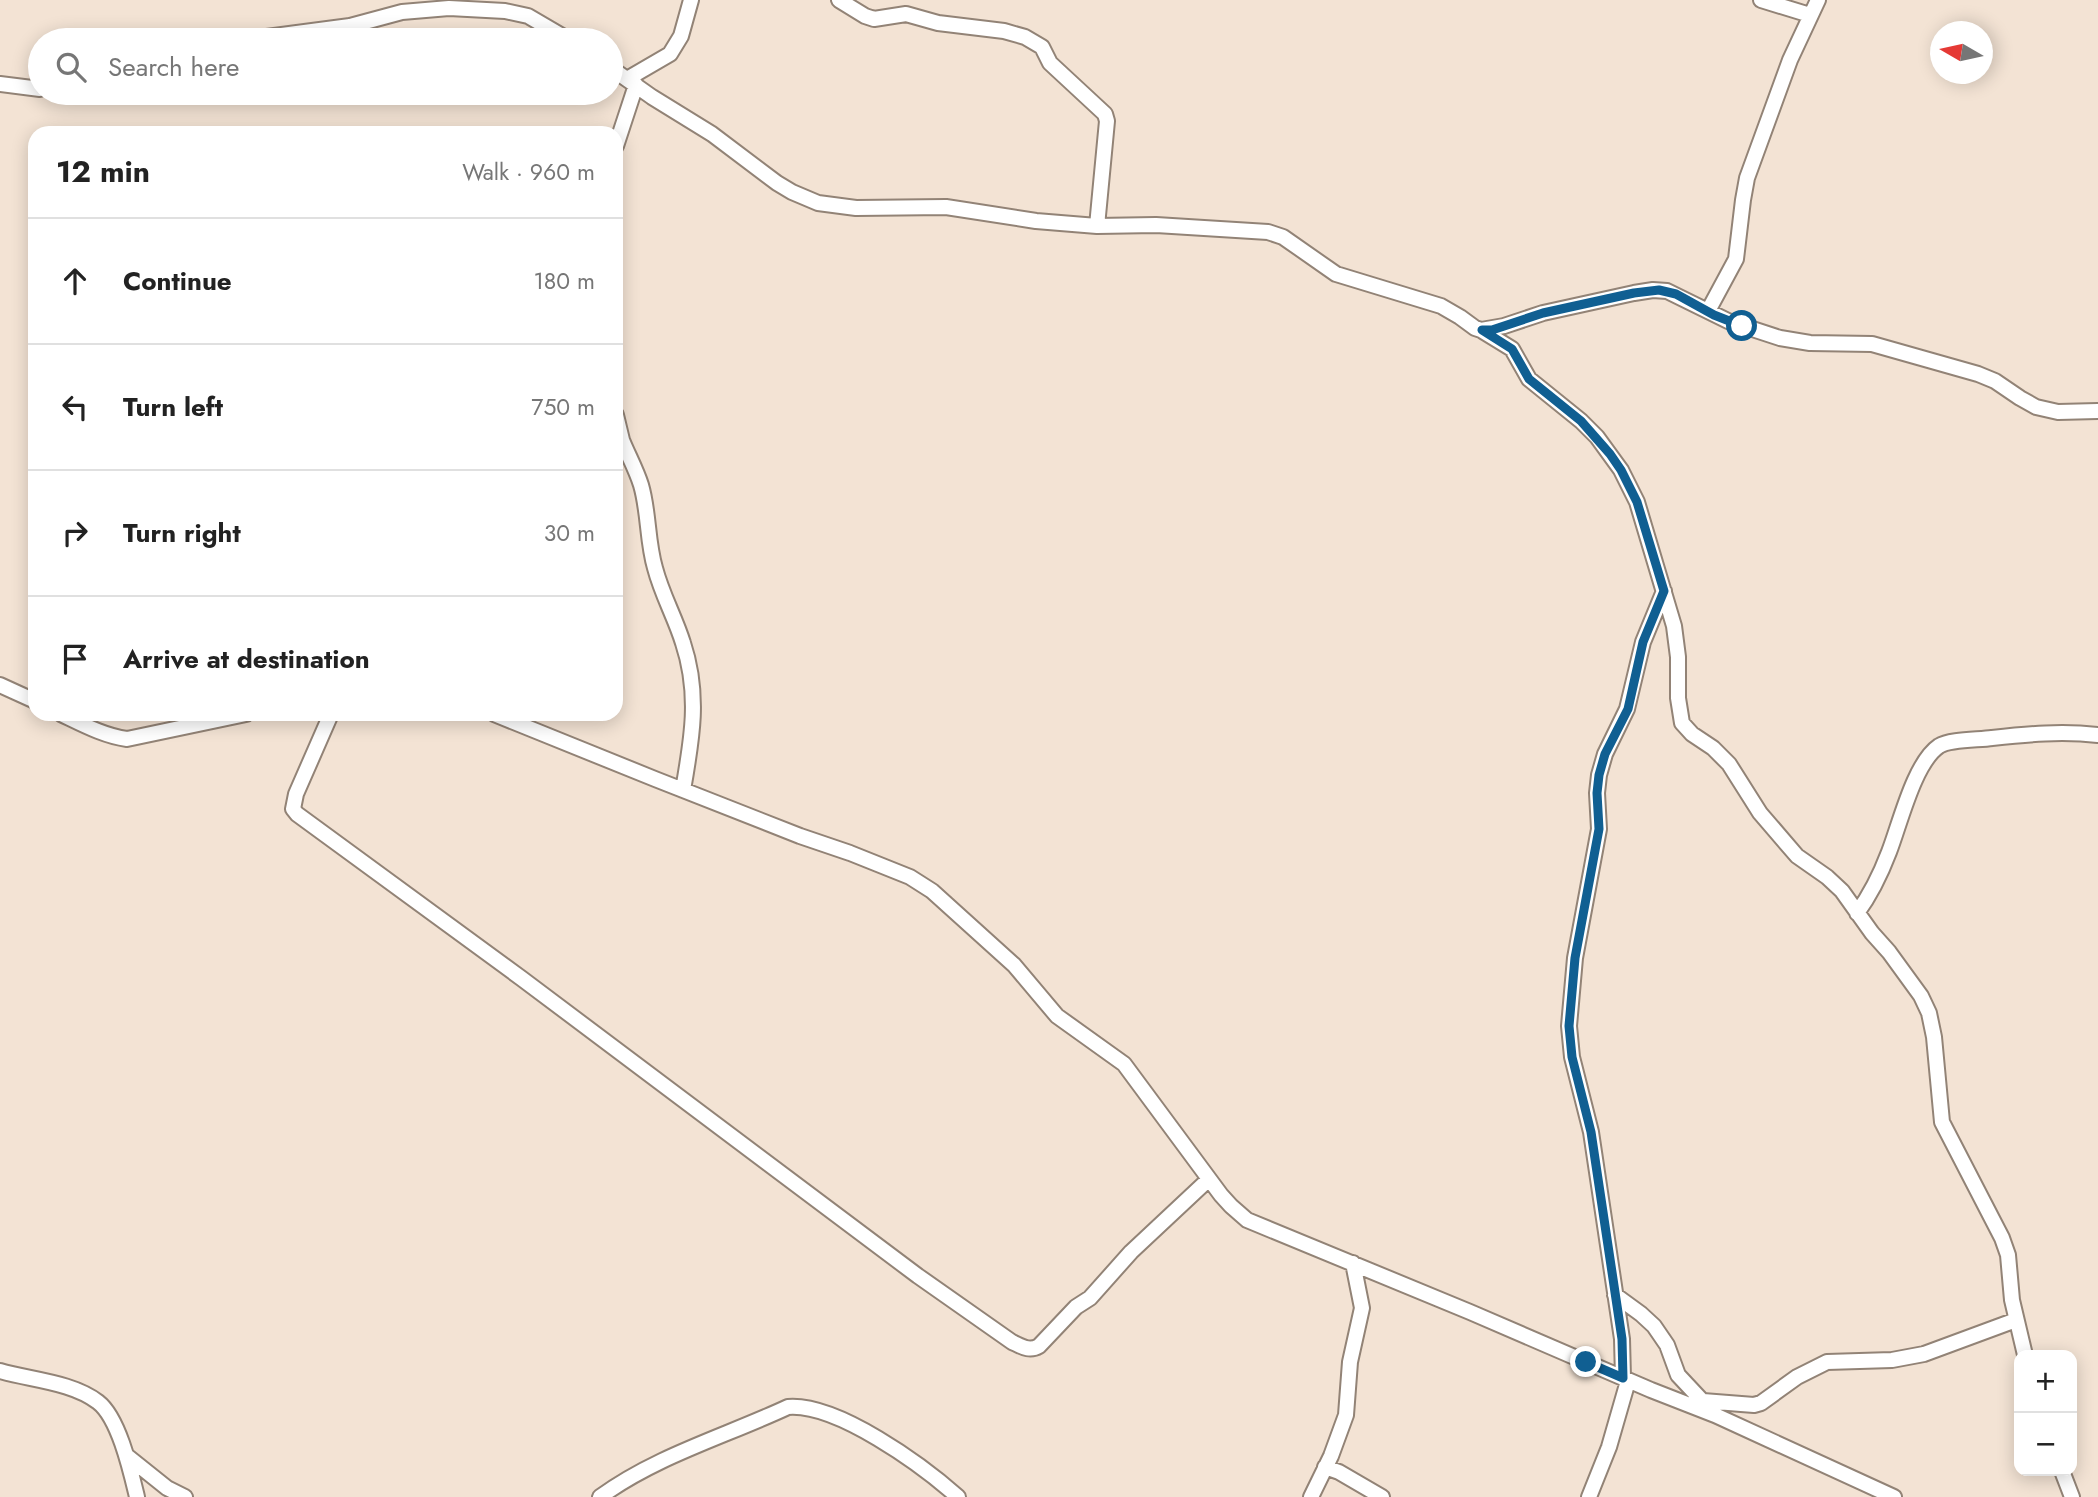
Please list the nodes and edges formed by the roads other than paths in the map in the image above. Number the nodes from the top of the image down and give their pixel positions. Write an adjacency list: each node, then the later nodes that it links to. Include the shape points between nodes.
1 (691, 0): 9 (street, via 681,36 670,54)
2 (839, 0): 13 (street, via 874,19 906,14 1004,31 1042,47 1063,78 1105,114)
3 (1761, 0): 5 (street)
4 (1818, 0): 5 (street)
5 (1810, 15): 14 (street, via 1747,177 1736,259)
6 (338, 28): 7 (street, via 402,12 449,8 505,11 528,16)
7 (548, 28)
8 (623, 76): 9 (street)
9 (632, 82): 12 (street); 13 (street, via 777,183 818,203 856,208 946,207)
10 (0, 84): 11 (street)
11 (28, 88)
12 (621, 126)
13 (1097, 226): 15 (street, via 1181,225 1283,236 1336,274 1441,306)
14 (1708, 311): 15 (street, via 1667,291 1653,290); 16 (street, via 1780,338 1872,344 1957,368 1995,381 2027,404 2046,410)
15 (1482, 330): 18 (street, via 1512,349 1529,379 1581,421 1610,454 1637,502)
16 (2098, 411)
17 (623, 443): 26 (street, via 641,486 655,569 690,666 693,735)
18 (1664, 591): 27 (street, via 1677,645 1682,723 1720,754 1773,830 1797,856 1835,883); 31 (street, via 1643,642 1628,709 1599,775 1599,829 1570,1003 1570,1043 1591,1132)
19 (0, 685): 20 (street)
20 (28, 698)
21 (76, 721): 22 (street, via 127,739)
22 (213, 721)
23 (328, 721): 28 (street, via 296,794 293,809 297,814 1012,1342 1027,1349 1039,1346)
24 (511, 721): 26 (street)
25 (2098, 735): 27 (street, via 2061,732 1939,746 1911,789 1878,879)
26 (683, 790): 28 (street, via 850,853 932,891 1019,971 1057,1016 1124,1064)
27 (1857, 913): 33 (street, via 1910,979 1928,1013 1942,1122 2003,1238)
28 (1209, 1179): 29 (street, via 1247,1220)
29 (1353, 1264): 30 (street); 32 (street)
30 (1373, 1272): 32 (street); 36 (street)
31 (1615, 1295): 36 (street); 37 (street, via 1654,1326 1678,1375)
32 (1362, 1308): 40 (street, via 1350,1362 1346,1415)
33 (2016, 1320): 34 (street); 37 (street, via 1924,1354 1827,1362 1754,1405)
34 (2024, 1350)
35 (0, 1371): 39 (street, via 68,1388 101,1404)
36 (1625, 1380): 38 (street); 48 (street, via 1609,1447)
37 (1703, 1401): 38 (street)
38 (1715, 1415): 49 (street)
39 (127, 1456): 42 (street); 43 (street)
40 (1325, 1467): 46 (street); 47 (street)
41 (2064, 1476): 50 (street)
42 (138, 1497)
43 (185, 1497)
44 (600, 1497): 45 (street, via 681,1453 788,1407 802,1406 822,1411 910,1458)
45 (958, 1497)
46 (1311, 1497)
47 (1382, 1497)
48 (1589, 1497)
49 (1894, 1497)
50 (2072, 1497)

